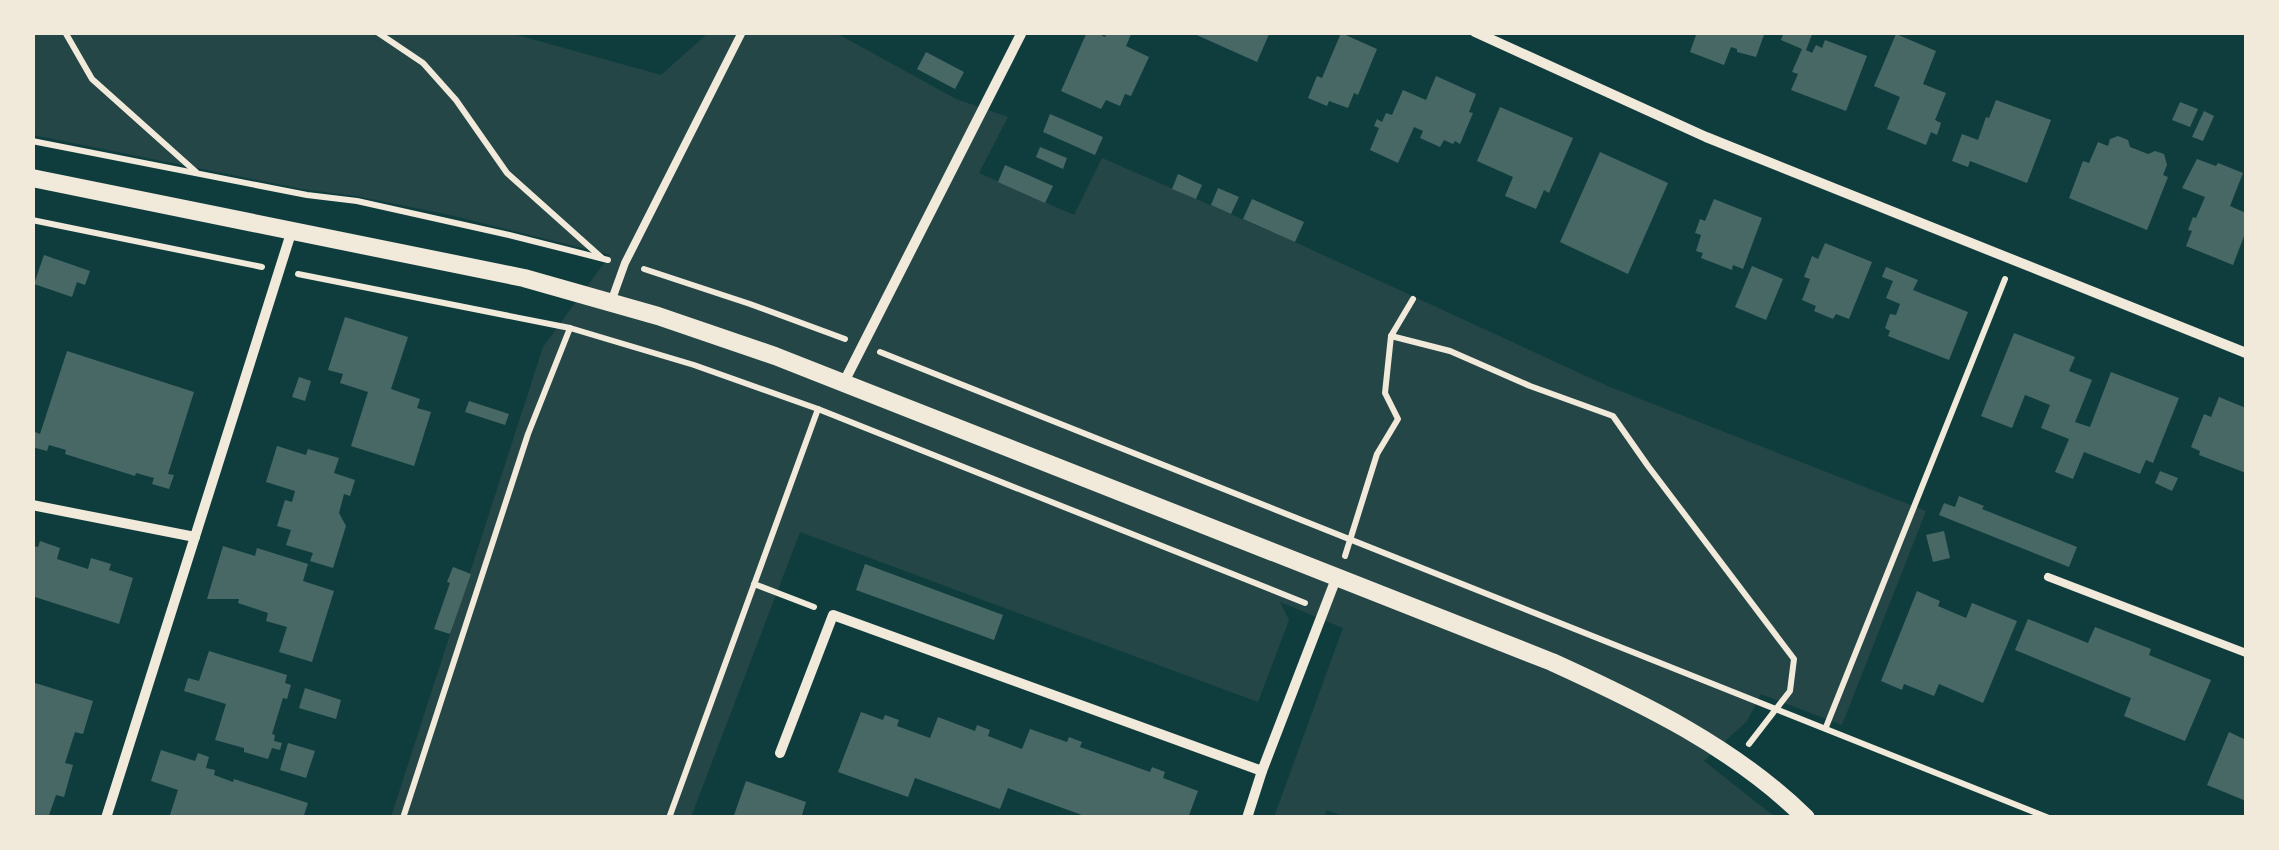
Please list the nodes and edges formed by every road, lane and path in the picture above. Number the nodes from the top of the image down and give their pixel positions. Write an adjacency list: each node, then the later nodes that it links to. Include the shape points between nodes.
1 (65, 32): 7 (path, via 92,80)
2 (377, 32): 10 (path, via 423,64 507,173)
3 (742, 32): 12 (lane)
4 (1022, 32): 16 (street)
5 (1475, 32): 11 (street, via 1706,137)
6 (32, 141): 7 (path)
7 (198, 174): 10 (path, via 357,201)
8 (32, 178): 9 (street)
9 (292, 230): 14 (street); 21 (street)
10 (603, 258): 12 (path)
11 (2013, 259): 17 (street); 30 (path)
12 (625, 264): 14 (lane); 16 (path)
13 (1413, 299): 15 (path)
14 (611, 302): 18 (street)
15 (1392, 336): 22 (path, via 1385,393 1398,419 1377,454); 29 (path, via 1613,416 1794,658 1790,691)
16 (862, 345): 18 (street); 22 (path)
17 (2246, 353)
18 (844, 382): 23 (street)
19 (818, 409): 25 (path); 26 (path); 35 (path, via 570,328 528,434)
20 (32, 505): 21 (street)
21 (196, 538): 34 (street)
22 (1351, 539): 29 (path)
23 (1337, 576): 26 (street); 32 (street, via 1587,678)
24 (2048, 577): 28 (lane)
25 (754, 584): 27 (path); 36 (path)
26 (1324, 610): 33 (street)
27 (833, 615): 31 (street); 33 (street)
28 (2246, 653)
29 (1776, 709): 30 (path); 32 (path)
30 (1826, 728): 39 (path)
31 (780, 753)
32 (1735, 760): 38 (street)
33 (1262, 771): 37 (street)
34 (106, 818)
35 (403, 818)
36 (669, 818)
37 (1247, 818)
38 (1806, 818)
39 (2050, 818)

